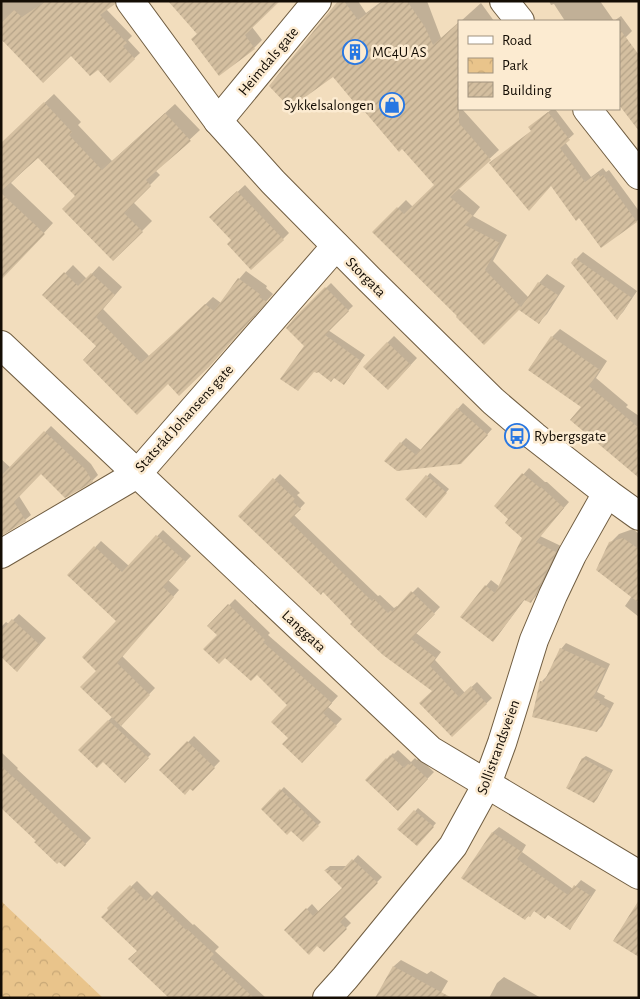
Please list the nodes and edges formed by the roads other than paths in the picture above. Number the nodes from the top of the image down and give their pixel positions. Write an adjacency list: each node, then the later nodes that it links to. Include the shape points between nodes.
1 (130, 1): 6 (street, Storgata)
2 (317, 1): 6 (street, Heimdals gate)
3 (504, 1): 4 (street)
4 (519, 20)
5 (588, 110): 7 (street)
6 (218, 121): 8 (street, Storgata)
7 (639, 175)
8 (336, 246): 10 (street, Statsråd Johansens gate); 11 (street, Storgata, via 493,401)
9 (1, 345): 10 (street, Langgata)
10 (137, 474): 13 (street, Statsråd Johansens gate); 14 (street, Langgata, via 430,750)
11 (607, 493): 12 (street, Storgata); 14 (street, Sollistrandsveien, via 552,595)
12 (639, 516)
13 (1, 554)
14 (486, 784): 15 (street, Langgata); 16 (street, Sollistrandsveien, via 453,846)
15 (639, 875)
16 (327, 998)

